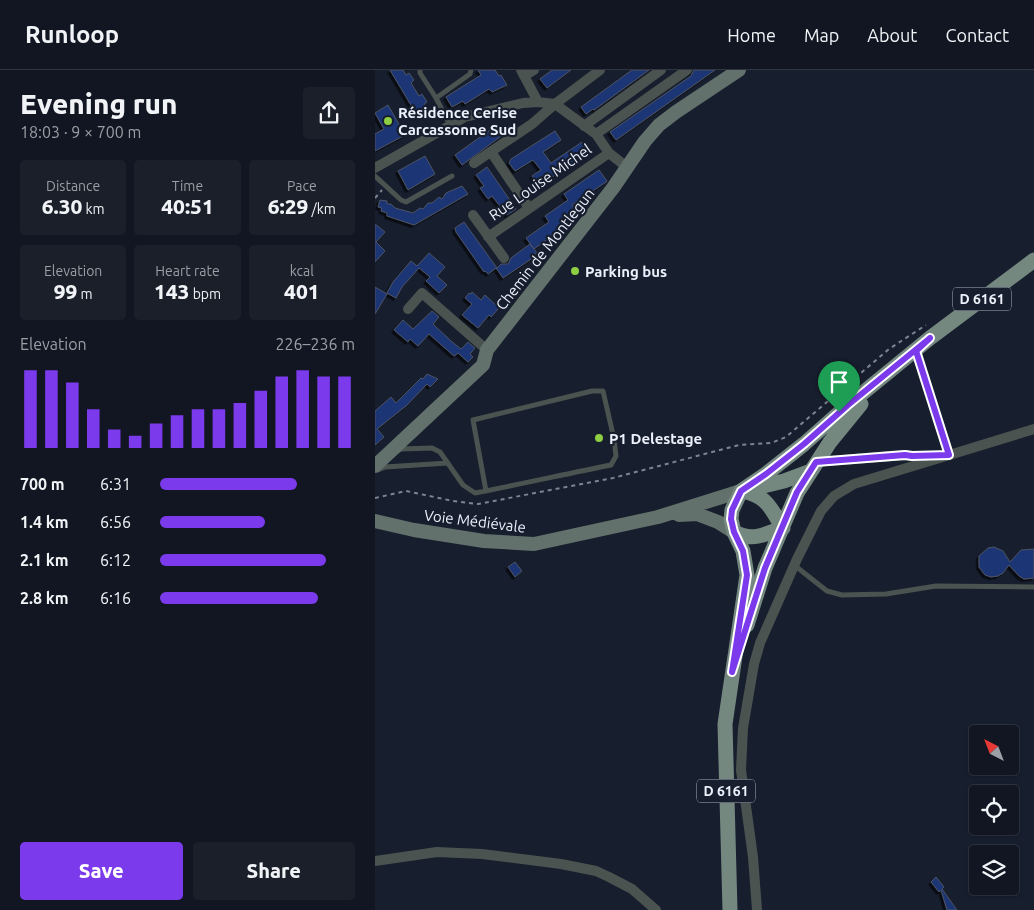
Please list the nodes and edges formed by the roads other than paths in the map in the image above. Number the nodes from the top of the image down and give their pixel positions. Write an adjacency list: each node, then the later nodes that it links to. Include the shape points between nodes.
1 (420, 70): 9 (lane)
2 (471, 70): 9 (lane)
3 (534, 70): 8 (street)
4 (599, 70): 11 (street)
5 (661, 70): 13 (street)
6 (687, 70): 14 (street)
7 (739, 70): 19 (street, Chemin de Montlegun, via 659,125)
8 (523, 73): 10 (street)
9 (436, 98): 12 (lane)
10 (539, 102): 11 (street); 12 (street, via 465,117)
11 (555, 104): 13 (street); 15 (street)
12 (451, 125): 18 (street)
13 (584, 126): 14 (street)
14 (596, 134): 16 (street)
15 (491, 152): 17 (street); 22 (street)
16 (609, 153): 19 (street); 22 (street, Rue Louise Michel)
17 (474, 163)
18 (375, 168)
19 (628, 168): 29 (street, Chemin de Montlegun)
20 (375, 176): 21 (lane, via 406,202)
21 (452, 176)
22 (529, 208): 24 (street, Rue Louise Michel)
23 (473, 215): 24 (street)
24 (488, 236): 25 (street)
25 (503, 258)
26 (1034, 260): 28 (main road, D 6161)
27 (408, 310): 29 (street, via 422,293)
28 (929, 331): 30 (main road, D 6161); 39 (main road, via 804,444)
29 (487, 350): 32 (street, Chemin de Montlegun, via 483,365)
30 (916, 351): 33 (street); 36 (main road, D 6161, via 858,406)
31 (1034, 429): 33 (street)
32 (388, 455): 34 (lane, via 401,449 432,448); 35 (street, Chemin de Montlegun); 37 (street, Chemin de Montlegun)
33 (948, 456): 36 (street, via 905,455); 44 (street, via 854,484 834,496 821,511)
34 (448, 462): 37 (lane, via 385,467); 38 (lane, via 463,485 475,493)
35 (375, 466)
36 (813, 467): 39 (main road, via 784,481); 42 (main road, D 6161, via 797,492)
37 (375, 471)
38 (486, 491): 38 (lane, via 611,465 616,456 603,391 473,420)
39 (741, 491): 40 (street); 42 (main road, via 767,501); 43 (main road, via 732,510)
40 (658, 517): 41 (street, Voie Médiévale, via 534,544 484,541); 43 (street, via 697,514)
41 (375, 521)
42 (783, 528): 43 (main road, via 751,538); 46 (main road, D 6161, via 765,568)
43 (734, 532): 46 (main road, via 743,551 747,575)
44 (794, 565): 45 (lane, via 827,591 841,595 886,594 936,586); 50 (street, via 760,643 743,728 741,770)
45 (1034, 587)
46 (732, 672): 49 (main road, D 6161, via 725,724)
47 (375, 861): 48 (street, via 437,852 561,864 609,876 632,889)
48 (656, 910)
49 (731, 910)
50 (757, 910)

